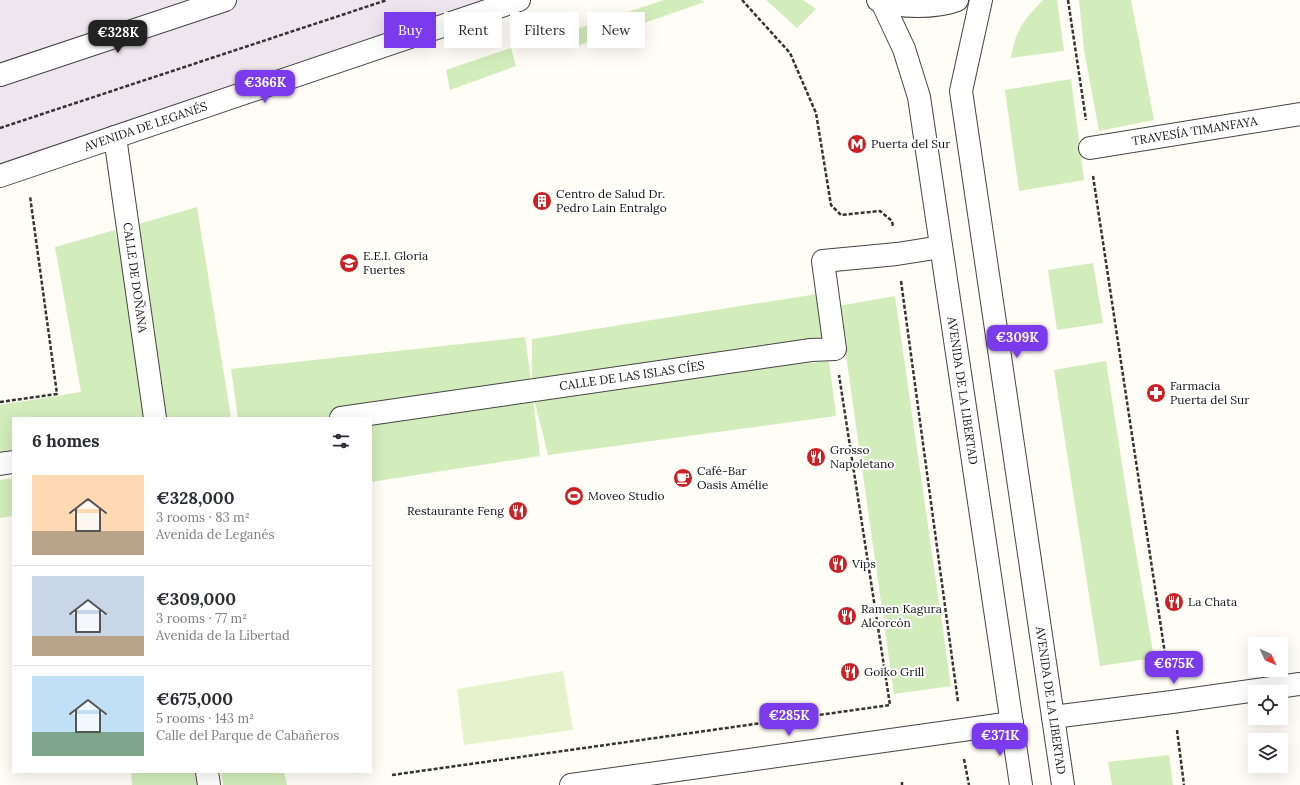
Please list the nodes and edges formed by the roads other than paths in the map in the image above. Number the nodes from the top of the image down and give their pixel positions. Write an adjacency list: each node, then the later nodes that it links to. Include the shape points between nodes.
1 (225, 0): 6 (street)
2 (519, 0): 8 (street, AVENIDA DE LEGANÉS)
3 (957, 0): 5 (street, via 916,7)
4 (981, 0): 17 (street, AVENIDA DE LA LIBERTAD, via 961,91)
5 (880, 1): 11 (street, AVENIDA DE LA LIBERTAD, via 904,49 919,97)
6 (0, 75)
7 (1300, 114): 9 (street, TRAVESÍA TIMANFAYA)
8 (115, 137): 10 (street, AVENIDA DE LEGANÉS); 12 (street, CALLE DE DOÑANA)
9 (1090, 148)
10 (0, 176)
11 (941, 247): 13 (street, CALLE DE LAS ISLAS CÍES, via 823,261 835,349 811,350); 18 (street, AVENIDA DE LA LIBERTAD)
12 (155, 417)
13 (348, 417)
14 (12, 462): 15 (street)
15 (0, 464)
16 (1300, 684): 17 (street)
17 (1052, 717): 23 (street, AVENIDA DE LA LIBERTAD)
18 (1012, 723): 21 (street); 22 (street, AVENIDA DE LA LIBERTAD)
19 (207, 773): 20 (street)
20 (209, 785)
21 (571, 785)
22 (1021, 785)
23 (1063, 785)

